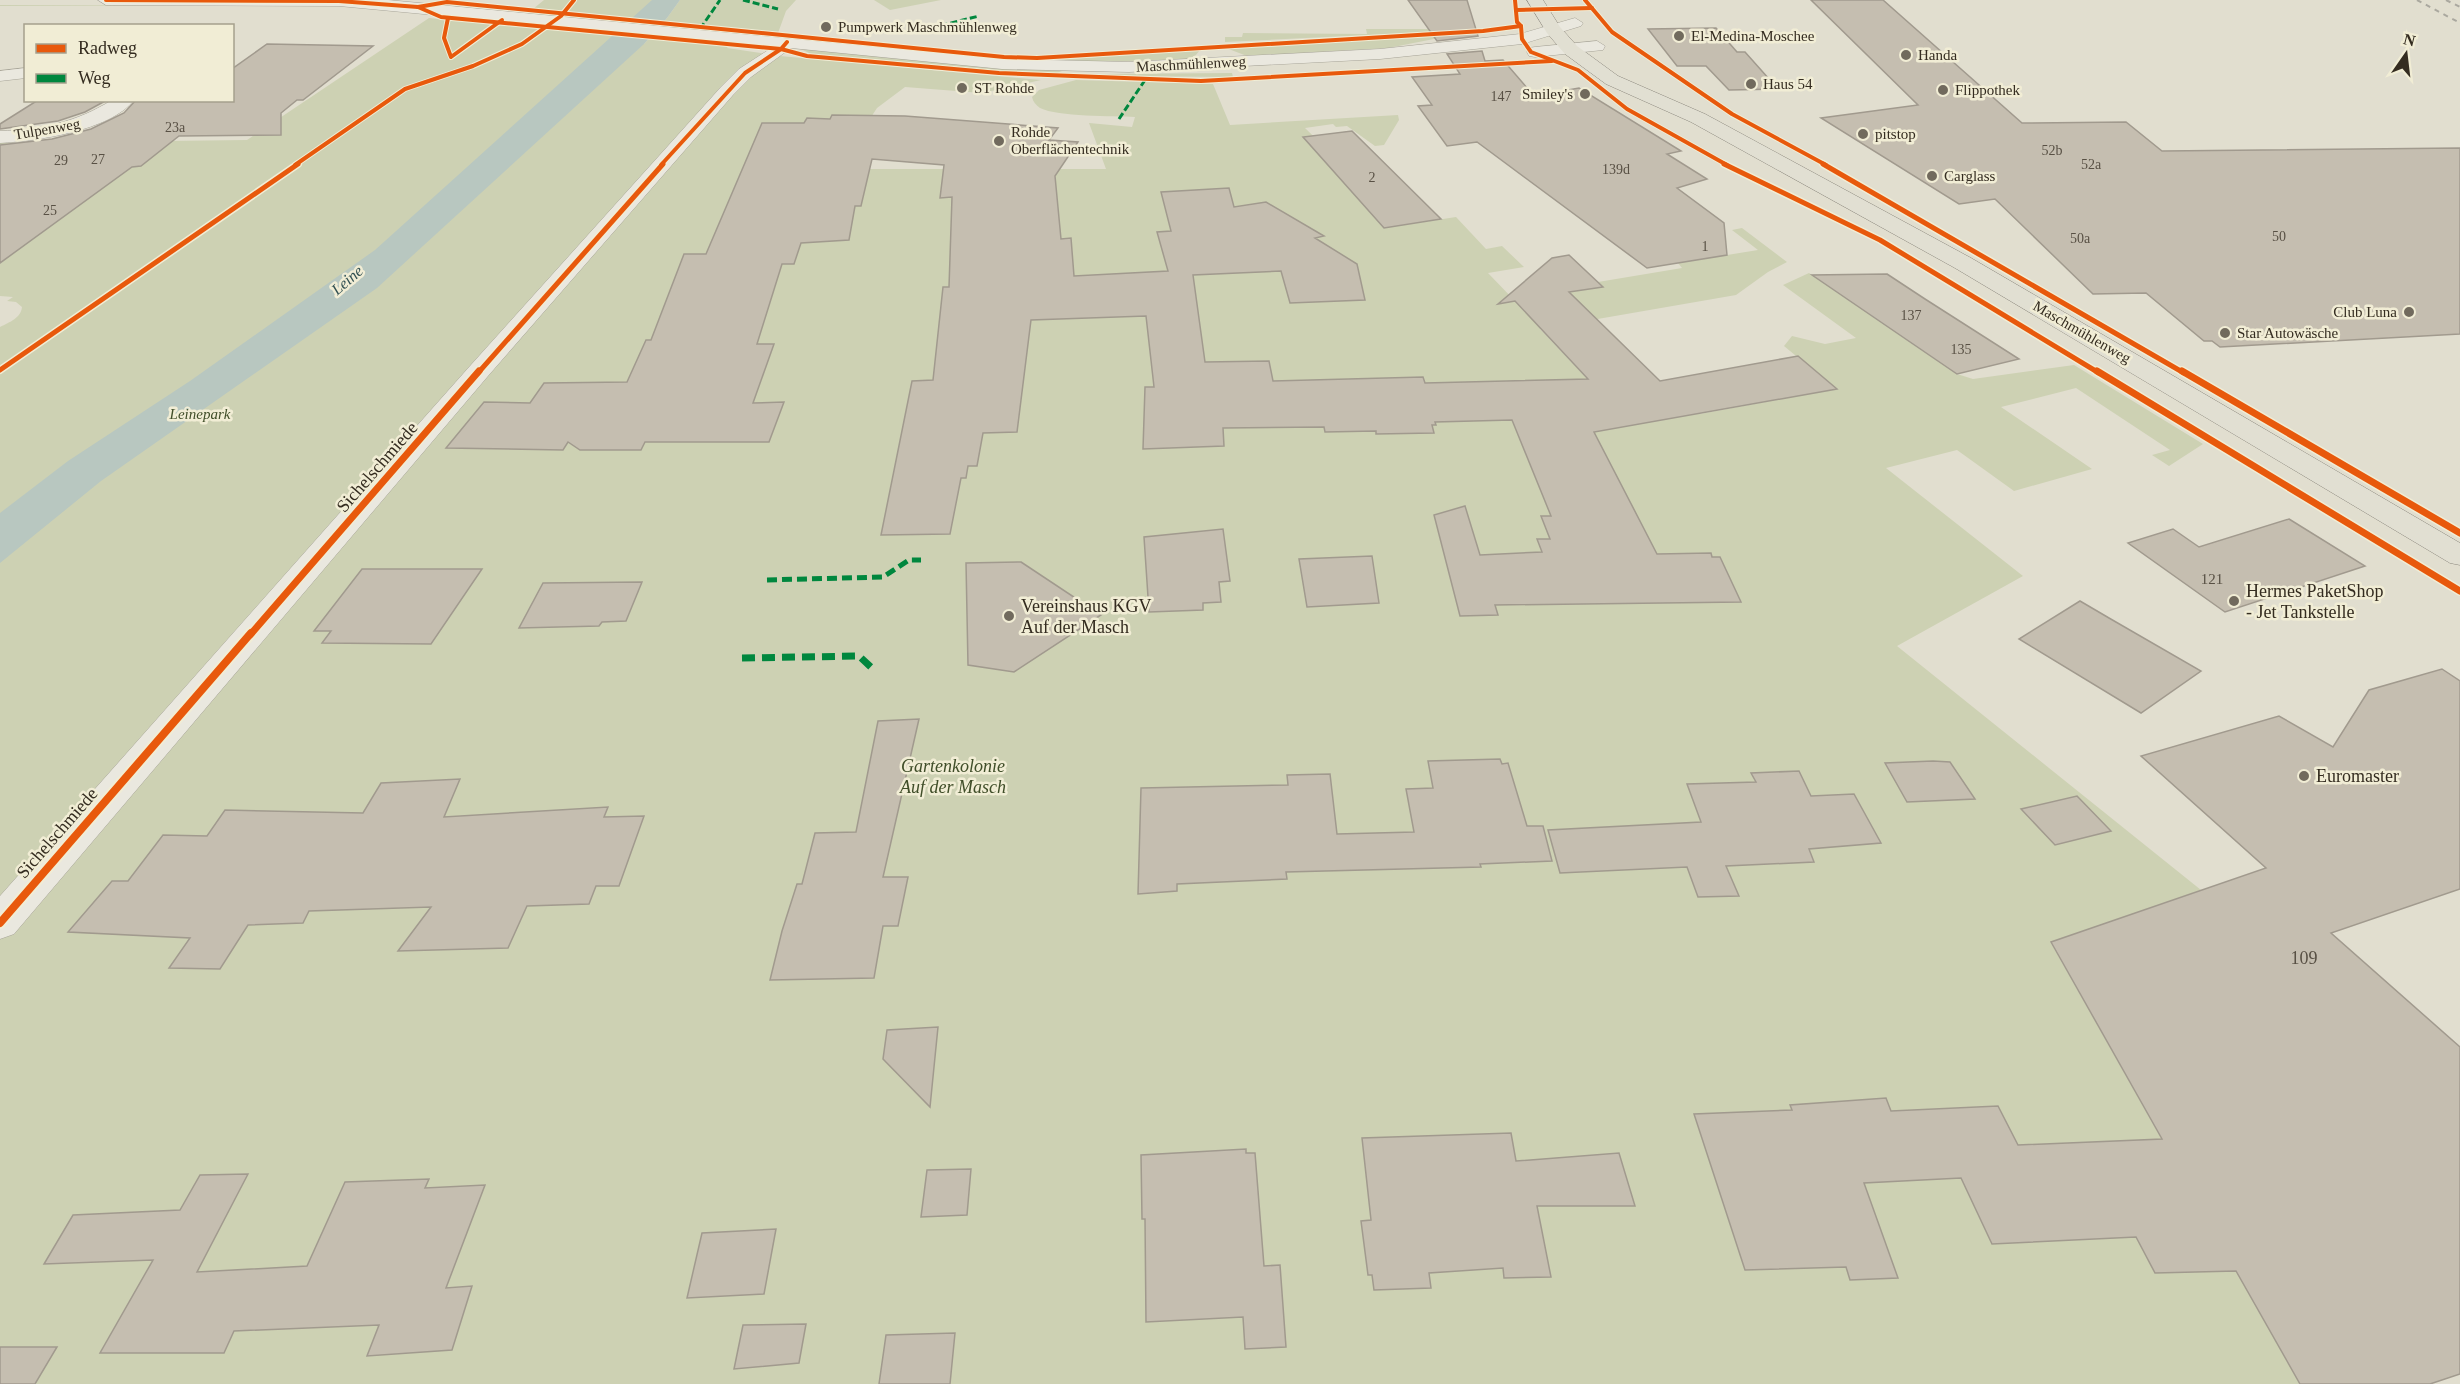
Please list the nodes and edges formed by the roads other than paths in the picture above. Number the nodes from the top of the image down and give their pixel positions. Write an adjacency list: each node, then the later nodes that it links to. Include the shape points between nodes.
1 (106, 0): 5 (street, Maschmühlenweg)
2 (536, 0): 6 (street)
3 (1535, 0): 8 (main road)
4 (1558, 0): 7 (main road)
5 (340, 1): 6 (street, Maschmühlenweg)
6 (515, 16): 9 (street, Maschmühlenweg)
7 (1575, 23): 8 (street, Maschmühlenweg); 10 (main road, Maschmühlenweg)
8 (1553, 30): 11 (main road); 12 (street, Maschmühlenweg, via 1522,39)
9 (775, 41): 12 (street, Maschmühlenweg, via 1044,66 1130,67); 19 (street, Sichelschmiede, via 479,371)
10 (1597, 46): 11 (street, Maschmühlenweg); 16 (main road, Maschmühlenweg)
11 (1571, 50): 12 (street, Maschmühlenweg); 16 (main road, Maschmühlenweg, via 1612,80)
12 (1380, 54)
13 (24, 73): 14 (street)
14 (0, 76)
15 (122, 102): 17 (street, Tulpenweg, via 90,122 66,129)
16 (1698, 118): 18 (main road, Maschmühlenweg, via 1963,263)
17 (0, 137)
18 (2460, 556)
19 (0, 923)

